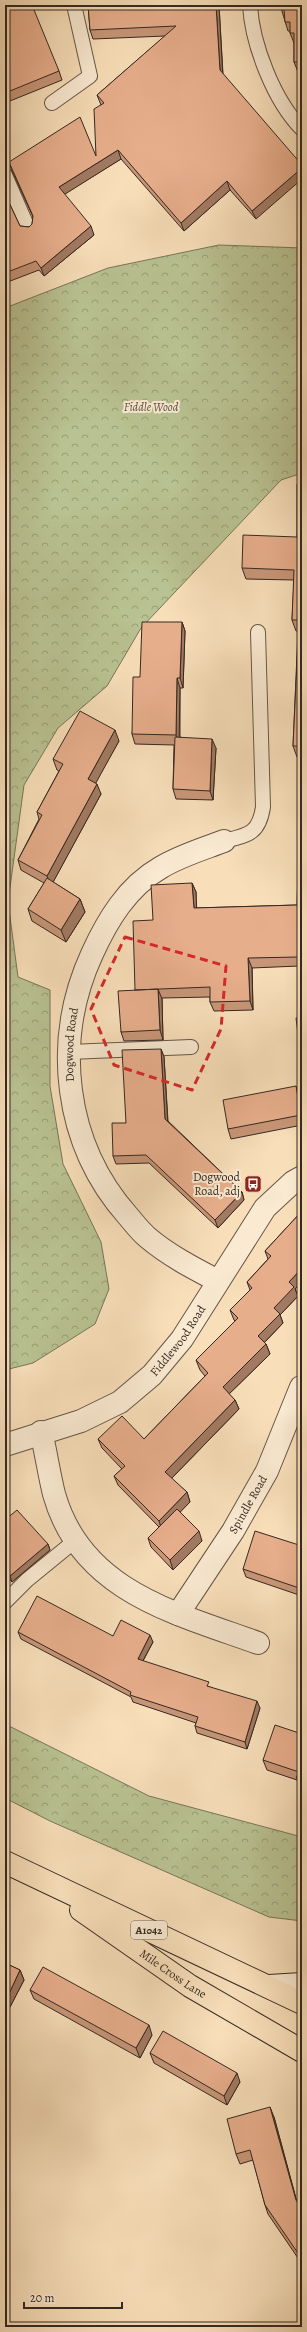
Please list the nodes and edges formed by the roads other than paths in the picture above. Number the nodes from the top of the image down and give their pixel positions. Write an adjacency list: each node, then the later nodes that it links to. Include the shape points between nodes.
1 (74, 5): 3 (lane, via 90,76)
2 (250, 5): 4 (lane, via 262,60 293,120)
3 (52, 104)
4 (302, 129)
5 (5, 175): 6 (lane)
6 (28, 228)
7 (258, 632): 8 (lane, via 263,807 261,822 243,837)
8 (224, 841): 10 (street, Dogwood Road, via 159,868 126,895 100,938 80,980 70,1029)
9 (191, 1047): 10 (lane)
10 (69, 1052): 12 (street, Dogwood Road, via 68,1074 76,1123 92,1164 109,1192 146,1236 179,1261)
11 (302, 1178): 12 (street, Fiddlewood Road, via 292,1182 265,1208)
12 (218, 1281): 14 (street, Fiddlewood Road, via 182,1339 152,1375 120,1402 81,1421)
13 (301, 1387): 18 (street, Spindle Road, via 267,1471 233,1531)
14 (41, 1432): 15 (street, Fiddlewood Road); 16 (street, via 55,1495)
15 (5, 1445)
16 (76, 1540): 17 (lane, via 27,1580); 18 (street, via 96,1566 132,1594)
17 (5, 1602)
18 (178, 1614): 19 (street)
19 (258, 1643)
20 (5, 1862): 21 (highway, Mile Cross Lane / A1042)
21 (30, 1875): 23 (highway, Mile Cross Lane / A1042); 25 (highway, Mile Cross Lane / A1042, via 190,1986)
22 (302, 1984): 23 (street)
23 (269, 1986): 24 (highway, Mile Cross Lane / A1042)
24 (302, 2003)
25 (302, 2051)

